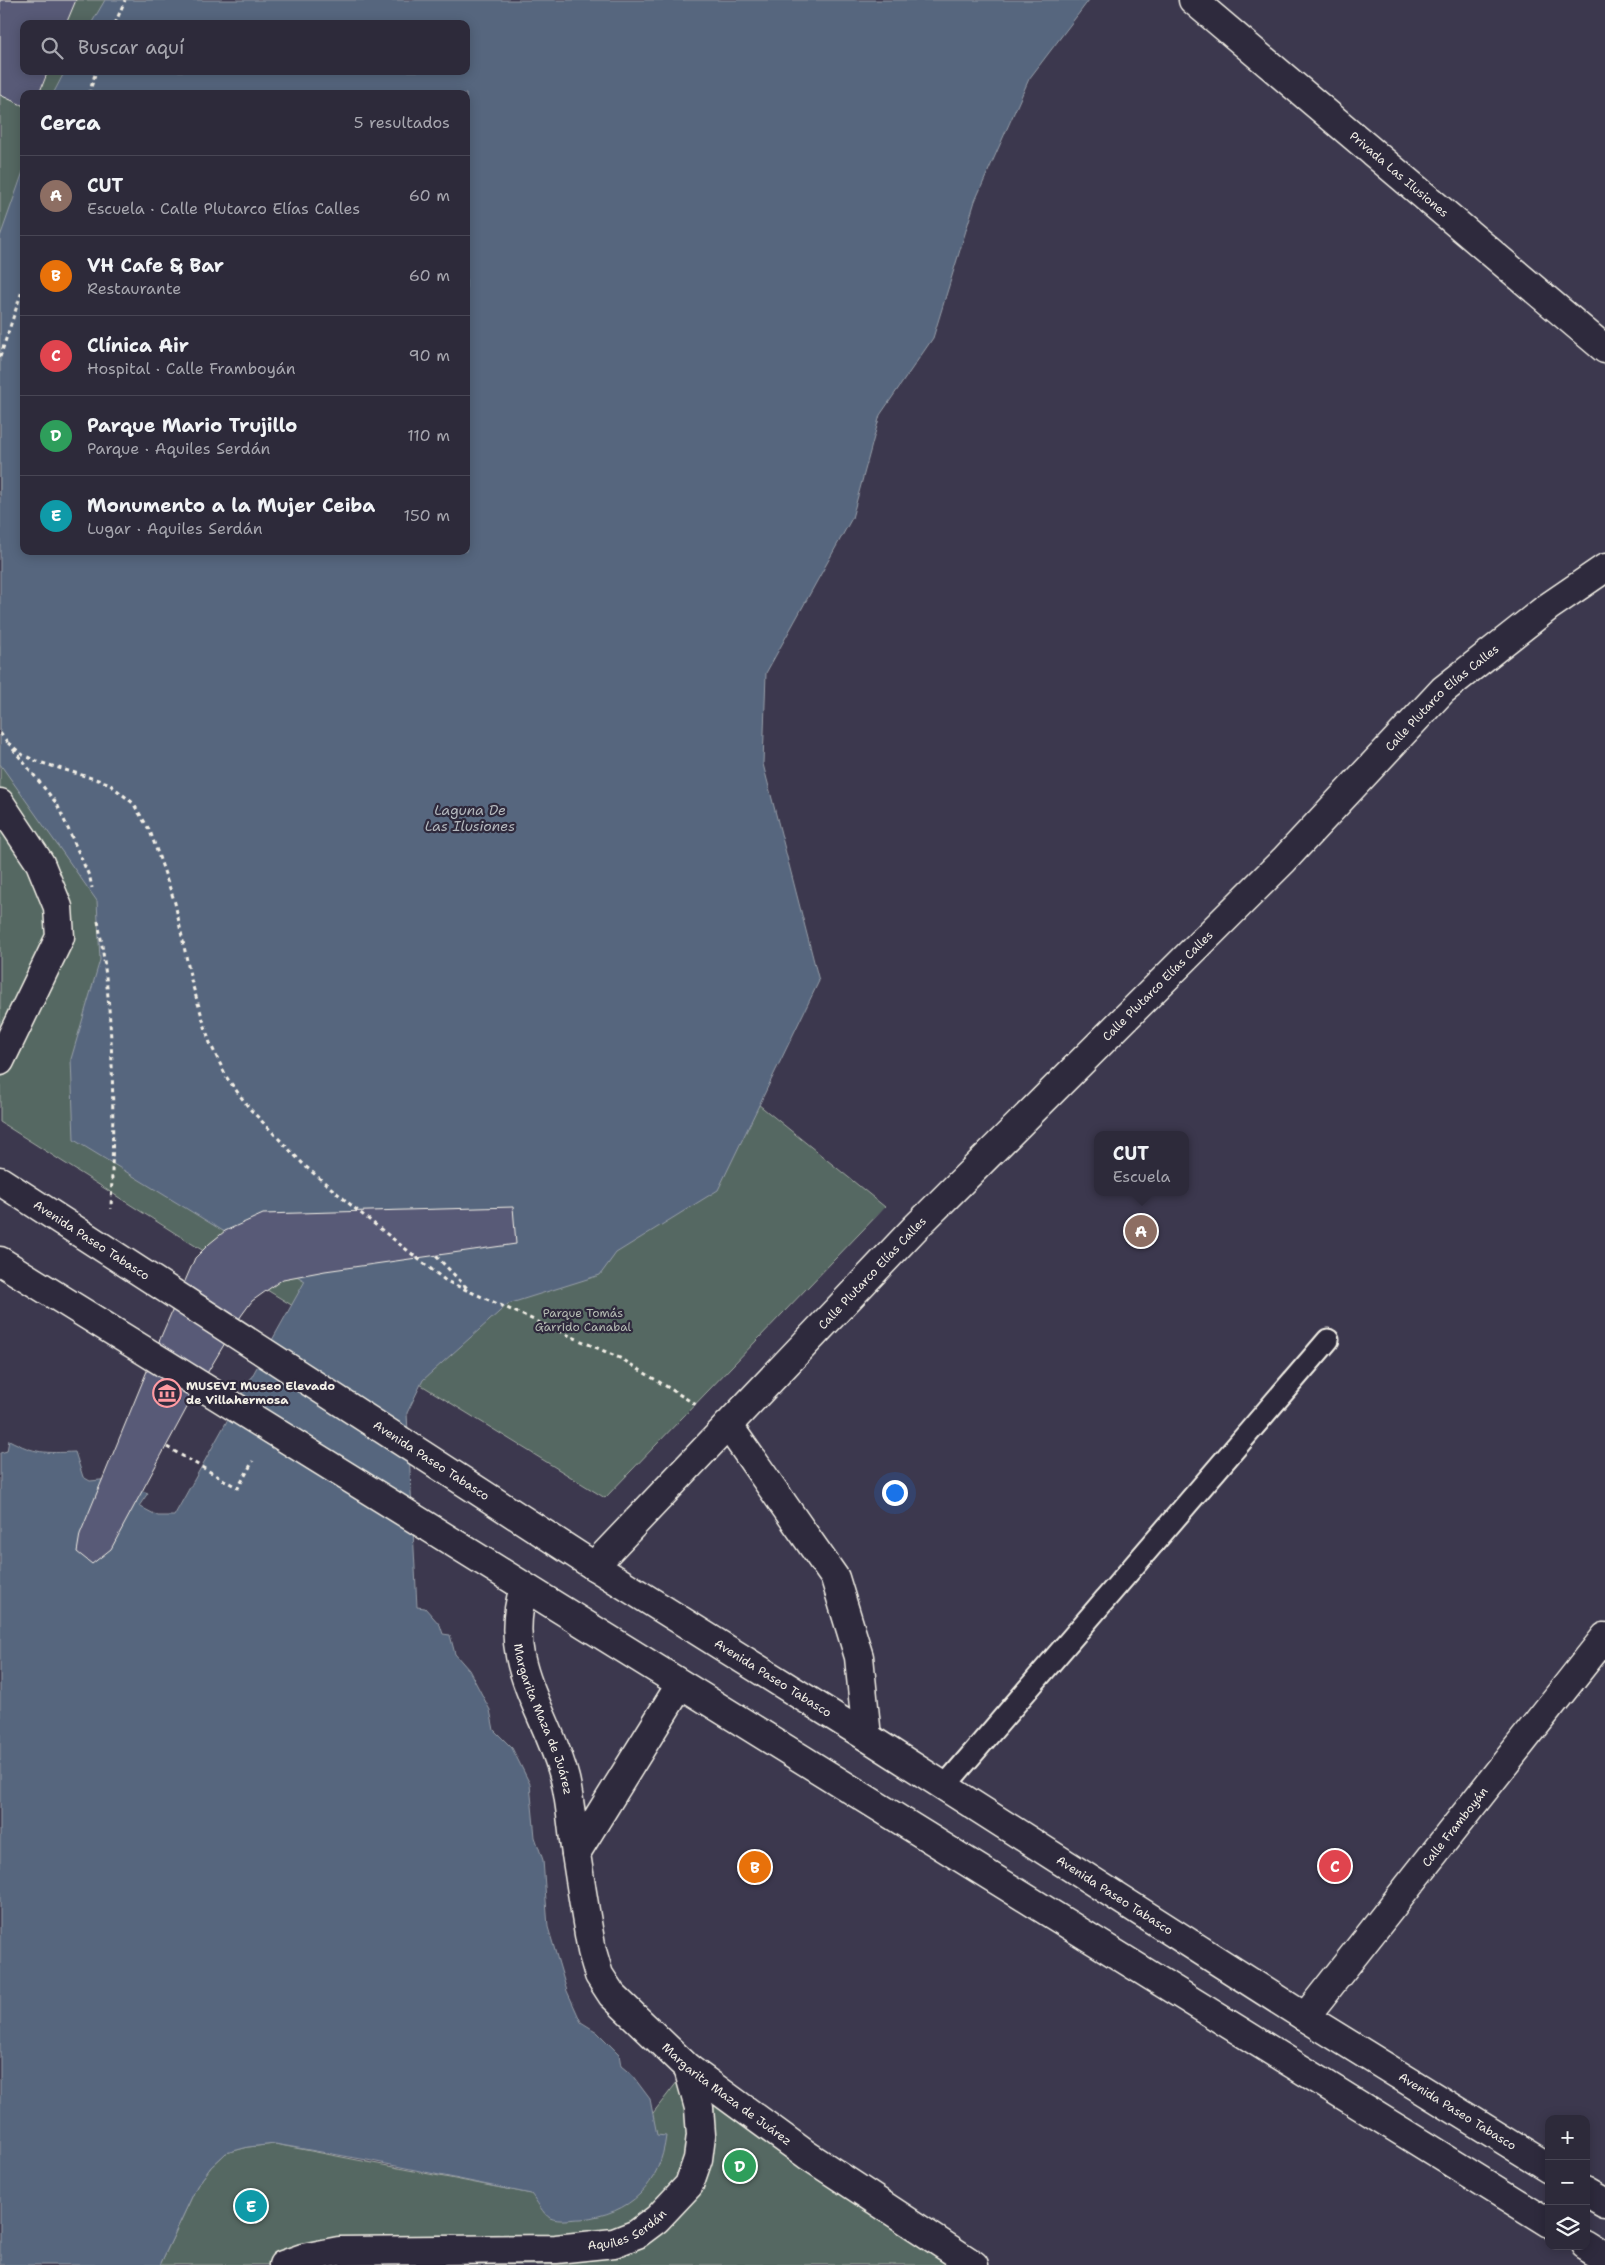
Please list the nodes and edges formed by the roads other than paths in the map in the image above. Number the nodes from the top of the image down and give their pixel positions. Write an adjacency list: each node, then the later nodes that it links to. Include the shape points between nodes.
1 (1193, 0): 2 (street, Privada Las Ilusiones)
2 (1605, 349)
3 (1605, 568): 9 (street, Calle Plutarco Elías Calles, via 1548,607 1443,690 1284,860 916,1227)
4 (0, 803): 5 (street, via 40,863 58,907 60,937)
5 (2, 1054)
6 (0, 1181): 10 (street, Avenida Paseo Tabasco)
7 (0, 1261): 11 (street)
8 (1328, 1340): 15 (lane)
9 (728, 1425): 10 (street, Calle Plutarco Elías Calles); 14 (street, via 834,1578 859,1658)
10 (594, 1566): 14 (street, Avenida Paseo Tabasco)
11 (524, 1588): 13 (street); 16 (street, Margarita Maza de Juárez, via 517,1610 516,1629 521,1667 565,1778)
12 (1605, 1637): 17 (street, Calle Framboyán)
13 (680, 1685): 16 (street); 22 (street)
14 (867, 1737): 15 (street, Avenida Paseo Tabasco)
15 (944, 1787): 17 (street, Avenida Paseo Tabasco)
16 (576, 1853): 18 (street, Margarita Maza de Juárez, via 599,1975 612,1995)
17 (1305, 2017): 19 (street, Avenida Paseo Tabasco)
18 (688, 2068): 25 (street, Aquiles Serdán, via 699,2108 701,2135 698,2159 689,2185 657,2219 637,2234 614,2243 556,2249 339,2251); 26 (street, Margarita Maza de Juárez, via 807,2155)
19 (1545, 2166)
20 (1590, 2194): 21 (street)
21 (1605, 2203)
22 (1545, 2221)
23 (1590, 2249): 24 (street)
24 (1605, 2258)
25 (283, 2265)
26 (974, 2265)

